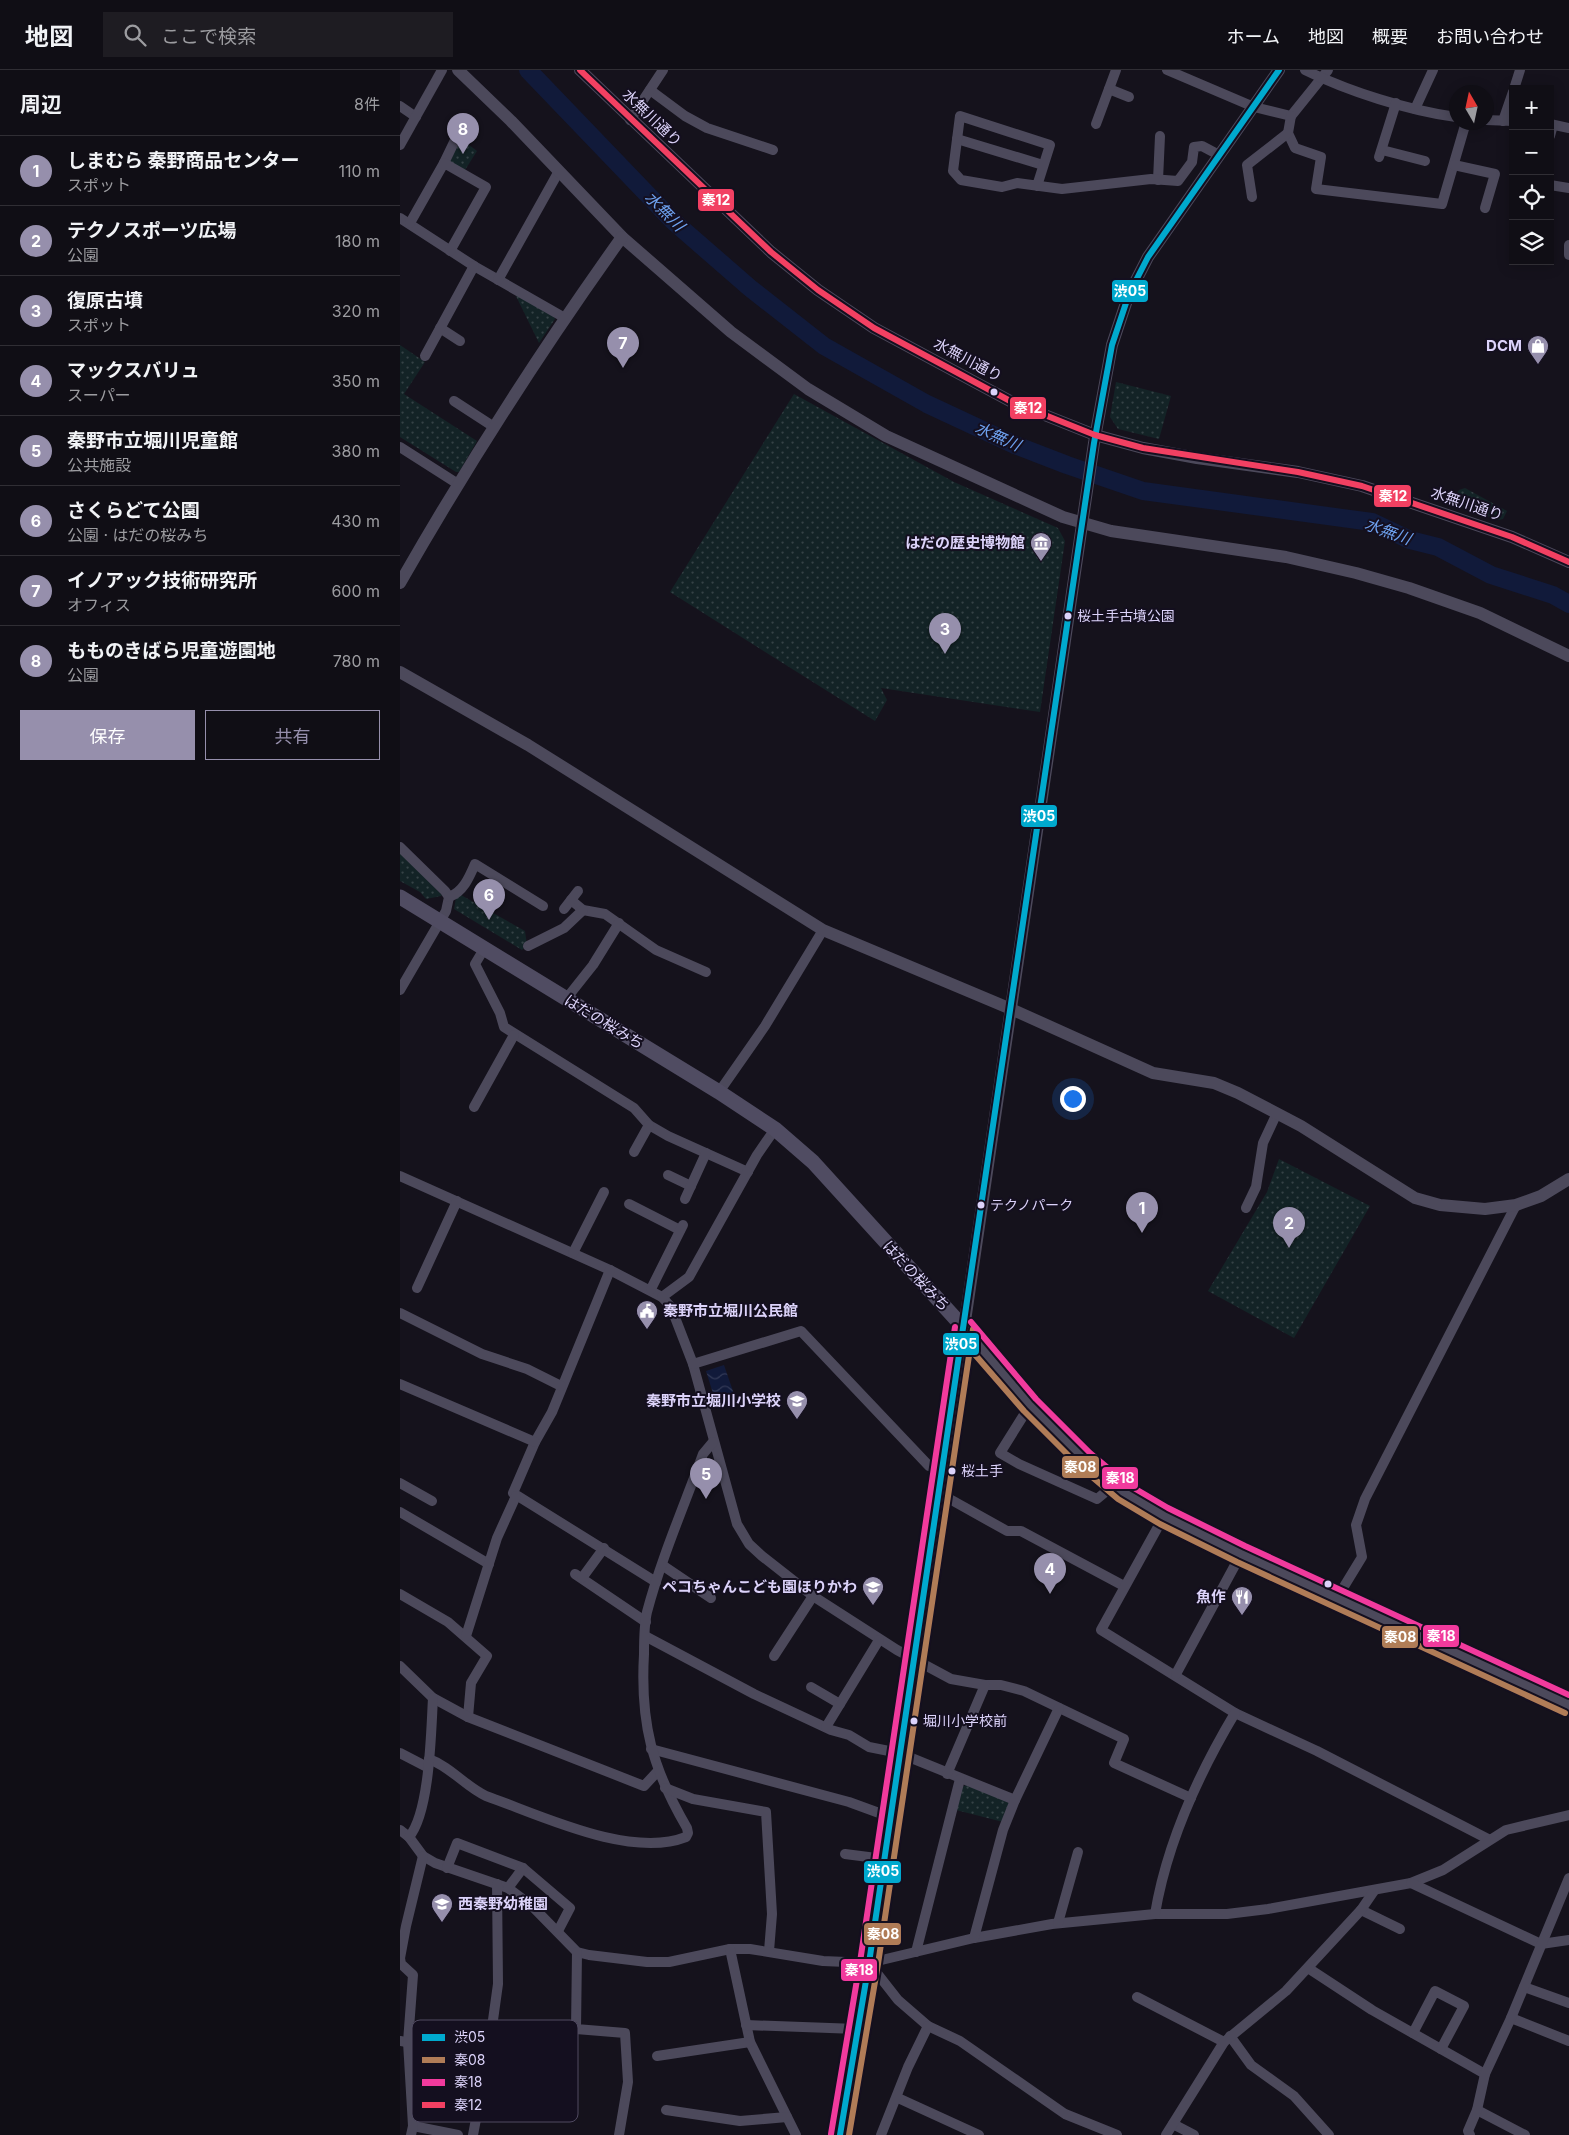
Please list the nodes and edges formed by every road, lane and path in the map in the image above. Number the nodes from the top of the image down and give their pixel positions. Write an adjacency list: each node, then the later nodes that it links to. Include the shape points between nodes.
1 (442, 70): 22 (street)
2 (458, 70): 41 (street)
3 (580, 70): 23 (street, 水無川通り)
4 (663, 70): 14 (street)
5 (1116, 70): 13 (street)
6 (1167, 70): 18 (street)
7 (1280, 70): 18 (street)
8 (1305, 70): 11 (street)
9 (1433, 70): 19 (street)
10 (1520, 70): 12 (street)
11 (1325, 74): 16 (street); 20 (street)
12 (1515, 85)
13 (1109, 89): 15 (street); 26 (street)
14 (650, 90): 23 (street); 35 (street, via 707,128)
15 (1129, 97)
16 (1396, 103): 19 (street); 38 (street, via 1381,154)
17 (400, 106): 22 (street)
18 (1254, 107): 20 (street); 36 (street)
19 (1415, 109): 21 (street)
20 (1291, 116): 30 (street)
21 (1449, 116)
22 (416, 117): 34 (street)
23 (630, 120): 60 (street, 水無川通り, via 771,252 818,290 866,322 1012,402)
24 (1494, 120): 25 (street)
25 (1508, 121)
26 (1096, 124)
27 (1554, 124): 28 (street)
28 (1569, 128)
29 (1464, 130): 40 (street)
30 (1288, 133): 40 (street, via 1296,148 1321,157 1316,189 1442,204); 46 (street, via 1247,165)
31 (458, 136): 37 (street)
32 (1160, 136): 42 (street)
33 (957, 139): 39 (street); 39 (street, via 960,116 1050,145); 43 (street, via 954,170 960,180 1002,187 1017,183)
34 (400, 145)
35 (773, 150)
36 (1219, 155): 42 (street, via 1198,145 1192,151 1192,162 1178,181); 60 (street, via 1148,257 1129,294 1112,346)
37 (444, 162): 49 (street); 51 (street, via 486,186)
38 (1418, 162)
39 (1043, 165): 43 (street)
40 (1454, 165): 47 (street, via 1495,174)
41 (559, 171): 50 (street); 53 (street)
42 (1158, 180): 43 (street, via 1062,189)
43 (1037, 186)
44 (1554, 186): 45 (street)
45 (1569, 188)
46 (1252, 197)
47 (1485, 208)
48 (400, 218): 49 (street)
49 (410, 223): 51 (street)
50 (622, 237): 54 (street); 63 (street, via 731,332 808,389 886,436)
51 (450, 251): 52 (street)
52 (474, 266): 53 (street); 55 (street)
53 (498, 280): 54 (street)
54 (565, 318): 59 (street)
55 (440, 328): 56 (street); 57 (street, via 429,339)
56 (460, 341)
57 (425, 356)
58 (454, 401): 59 (street)
59 (494, 427): 62 (street)
60 (1094, 439): 63 (street); 64 (street, 水無川通り, via 1188,457 1298,472 1362,486 1512,537)
61 (400, 447): 62 (street)
62 (458, 484): 65 (street)
63 (1083, 524): 66 (street, via 1286,557 1356,573 1480,613); 84 (street)
64 (1569, 562)
65 (400, 583)
66 (1569, 656)
67 (400, 672): 78 (street, via 536,750)
68 (400, 847): 71 (street)
69 (578, 891): 72 (street)
70 (400, 897): 76 (main road, はだの桜みち)
71 (449, 897): 73 (street, via 458,894 475,864); 76 (street)
72 (571, 900): 74 (street); 75 (street)
73 (543, 906)
74 (564, 909)
75 (583, 910): 77 (street, via 605,914); 79 (street, via 564,928)
76 (440, 921): 80 (main road, はだの桜みち); 82 (street)
77 (619, 923): 81 (street, via 656,950); 83 (street, via 593,965)
78 (823, 930): 84 (street); 86 (street, via 765,1026)
79 (528, 946)
80 (484, 949): 83 (main road, はだの桜みち); 85 (street, via 475,964 504,1027)
81 (706, 972)
82 (400, 990)
83 (566, 999): 86 (main road, はだの桜みち)
84 (1011, 1009): 88 (street, via 1153,1073 1214,1083); 110 (street)
85 (514, 1035): 87 (street); 89 (street, via 578,1071 634,1108)
86 (719, 1092): 90 (main road, はだの桜みち)
87 (474, 1107)
88 (1277, 1113): 102 (street, via 1415,1198 1462,1208); 103 (street, via 1263,1143 1256,1187)
89 (649, 1125): 91 (street); 92 (street)
90 (775, 1129): 93 (street); 110 (main road, はだの桜みち, via 813,1162)
91 (634, 1152)
92 (706, 1153): 93 (street); 97 (street)
93 (748, 1172): 108 (street, via 689,1277)
94 (668, 1175): 97 (street)
95 (400, 1176): 100 (street)
96 (1569, 1179): 102 (street, via 1542,1196)
97 (691, 1186): 99 (street)
98 (604, 1192): 104 (street)
99 (685, 1199)
100 (457, 1201): 104 (street); 106 (street)
101 (629, 1204): 107 (street, via 639,1214 682,1227)
102 (1516, 1205): 134 (street, via 1365,1499 1356,1525 1362,1557)
103 (1246, 1208)
104 (573, 1253): 105 (street)
105 (610, 1270): 107 (street); 113 (street)
106 (417, 1288)
107 (650, 1289): 108 (street)
108 (662, 1297): 111 (street, via 671,1307)
109 (400, 1314): 113 (street, via 482,1354 526,1369)
110 (964, 1328): 114 (street, はだの桜みち); 117 (main road)
111 (693, 1364): 116 (street); 117 (street, via 800,1331 929,1466)
112 (400, 1384): 115 (street)
113 (561, 1386): 115 (street, via 552,1412)
114 (1030, 1405): 119 (street, はだの桜みち); 119 (street, via 1000,1453 1097,1499)
115 (535, 1442): 121 (street, via 514,1489)
116 (713, 1442): 128 (street, via 702,1454); 132 (street, via 737,1524 744,1537 762,1556)
117 (942, 1468): 120 (main road)
118 (400, 1483): 122 (street)
119 (1114, 1485): 124 (street, はだの桜みち)
120 (939, 1493): 130 (street, via 1007,1531 1021,1531); 140 (main road)
121 (516, 1496): 125 (street); 127 (street, via 500,1529)
122 (432, 1501)
123 (400, 1512): 127 (street)
124 (1164, 1516): 126 (street, はだの桜みち); 130 (street)
125 (604, 1548): 129 (street); 135 (street, via 578,1576)
126 (1241, 1554): 134 (street, はだの桜みち); 142 (street)
127 (489, 1564): 136 (street)
128 (662, 1565): 129 (street); 133 (street)
129 (656, 1582): 135 (street)
130 (1124, 1586): 142 (street, via 1101,1630)
131 (400, 1594): 136 (street)
132 (813, 1596): 138 (street); 139 (street)
133 (711, 1598)
134 (1337, 1598): 147 (street, はだの桜みち)
135 (646, 1622): 137 (street)
136 (466, 1636): 150 (street, via 487,1656 471,1683)
137 (645, 1636): 151 (street, via 754,1694); 152 (street, via 644,1697)
138 (878, 1640): 140 (street); 146 (street)
139 (774, 1656)
140 (913, 1657): 143 (street, via 951,1679); 154 (main road)
141 (400, 1666): 145 (street)
142 (1176, 1674): 149 (street)
143 (985, 1685): 148 (street, via 1012,1688); 157 (street)
144 (811, 1687): 146 (street)
145 (433, 1698): 150 (street); 155 (street)
146 (840, 1704): 151 (street)
147 (1569, 1705)
148 (1059, 1708): 160 (street, via 1124,1739 1114,1763); 161 (street)
149 (1235, 1712): 160 (street); 166 (street)
150 (468, 1717): 156 (street, via 644,1786)
151 (826, 1727): 154 (street, via 849,1735 869,1748)
152 (651, 1749): 156 (street); 163 (street, via 849,1802)
153 (400, 1753): 155 (street)
154 (899, 1753): 157 (street); 163 (main road)
155 (428, 1763): 159 (street, via 437,1762 486,1796 616,1841 652,1843 686,1838 687,1828); 165 (street, via 426,1787 414,1831)
156 (658, 1771): 159 (street)
157 (947, 1774): 158 (street)
158 (960, 1779): 161 (street); 189 (street)
159 (665, 1788): 187 (street, via 693,1799 766,1812 772,1914)
160 (1191, 1798): 179 (street, via 1170,1849)
161 (1015, 1800): 183 (street, via 996,1853)
162 (1569, 1815): 166 (street, via 1506,1830)
163 (890, 1817): 170 (main road)
164 (400, 1830): 165 (street)
165 (409, 1837): 169 (street)
166 (1488, 1839): 173 (street, via 1443,1870)
167 (1078, 1852): 180 (street)
168 (845, 1854): 170 (street)
169 (424, 1856): 171 (street); 205 (street, via 400,1958 401,1964 413,1975)
170 (884, 1859): 190 (main road)
171 (447, 1868): 172 (street, via 457,1843); 174 (street)
172 (523, 1868): 176 (street); 182 (street, via 570,1908)
173 (1411, 1883): 177 (street); 185 (street)
174 (497, 1884): 176 (street); 196 (street, via 498,1984)
175 (1568, 1884): 185 (street)
176 (508, 1888): 182 (street)
177 (1374, 1891): 178 (street); 179 (street, via 1235,1913)
178 (1361, 1910): 181 (street, via 1386,1926); 191 (street)
179 (1155, 1914): 180 (street)
180 (1058, 1924): 183 (street)
181 (1400, 1929)
182 (558, 1931): 188 (street)
183 (974, 1938): 189 (street)
184 (1569, 1940): 185 (street)
185 (1541, 1944): 192 (street)
186 (730, 1949): 187 (street); 188 (street, via 669,1962); 198 (street)
187 (770, 1951): 190 (street, via 823,1961)
188 (578, 1952): 197 (street)
189 (916, 1952): 190 (street)
190 (869, 1963): 199 (street, via 898,2000); 201 (main road)
191 (1308, 1968): 202 (street); 203 (street, via 1286,1991)
192 (1524, 1987): 194 (street); 195 (street)
193 (1138, 1997): 203 (street)
194 (1569, 2003)
195 (1511, 2018): 204 (street); 209 (street)
196 (493, 2020)
197 (576, 2020)
198 (746, 2025): 201 (street); 206 (street)
199 (928, 2026): 210 (street); 224 (street, via 960,2041 1065,2114)
200 (578, 2029): 219 (street, via 625,2033 628,2082)
201 (857, 2029): 221 (main road)
202 (1413, 2033): 207 (street); 207 (street, via 1435,1992 1464,2006)
203 (1227, 2039): 215 (street); 227 (street, via 1251,2065 1294,2096)
204 (1569, 2041)
205 (404, 2042): 216 (street)
206 (750, 2042): 208 (street); 213 (street)
207 (1441, 2049): 209 (street)
208 (657, 2056)
209 (1484, 2074): 212 (street)
210 (898, 2098): 222 (street); 223 (street)
211 (673, 2107): 213 (street, via 740,2121)
212 (1477, 2110): 228 (street, via 1468,2130); 229 (street)
213 (787, 2117): 220 (street)
214 (475, 2122): 218 (street)
215 (1173, 2124): 225 (street); 226 (street)
216 (412, 2130): 217 (street)
217 (458, 2135)
218 (473, 2135)
219 (620, 2135)
220 (796, 2135)
221 (840, 2135)
222 (881, 2135)
223 (979, 2135)
224 (1117, 2135)
225 (1166, 2135)
226 (1194, 2135)
227 (1329, 2135)
228 (1470, 2135)
229 (1525, 2135)

